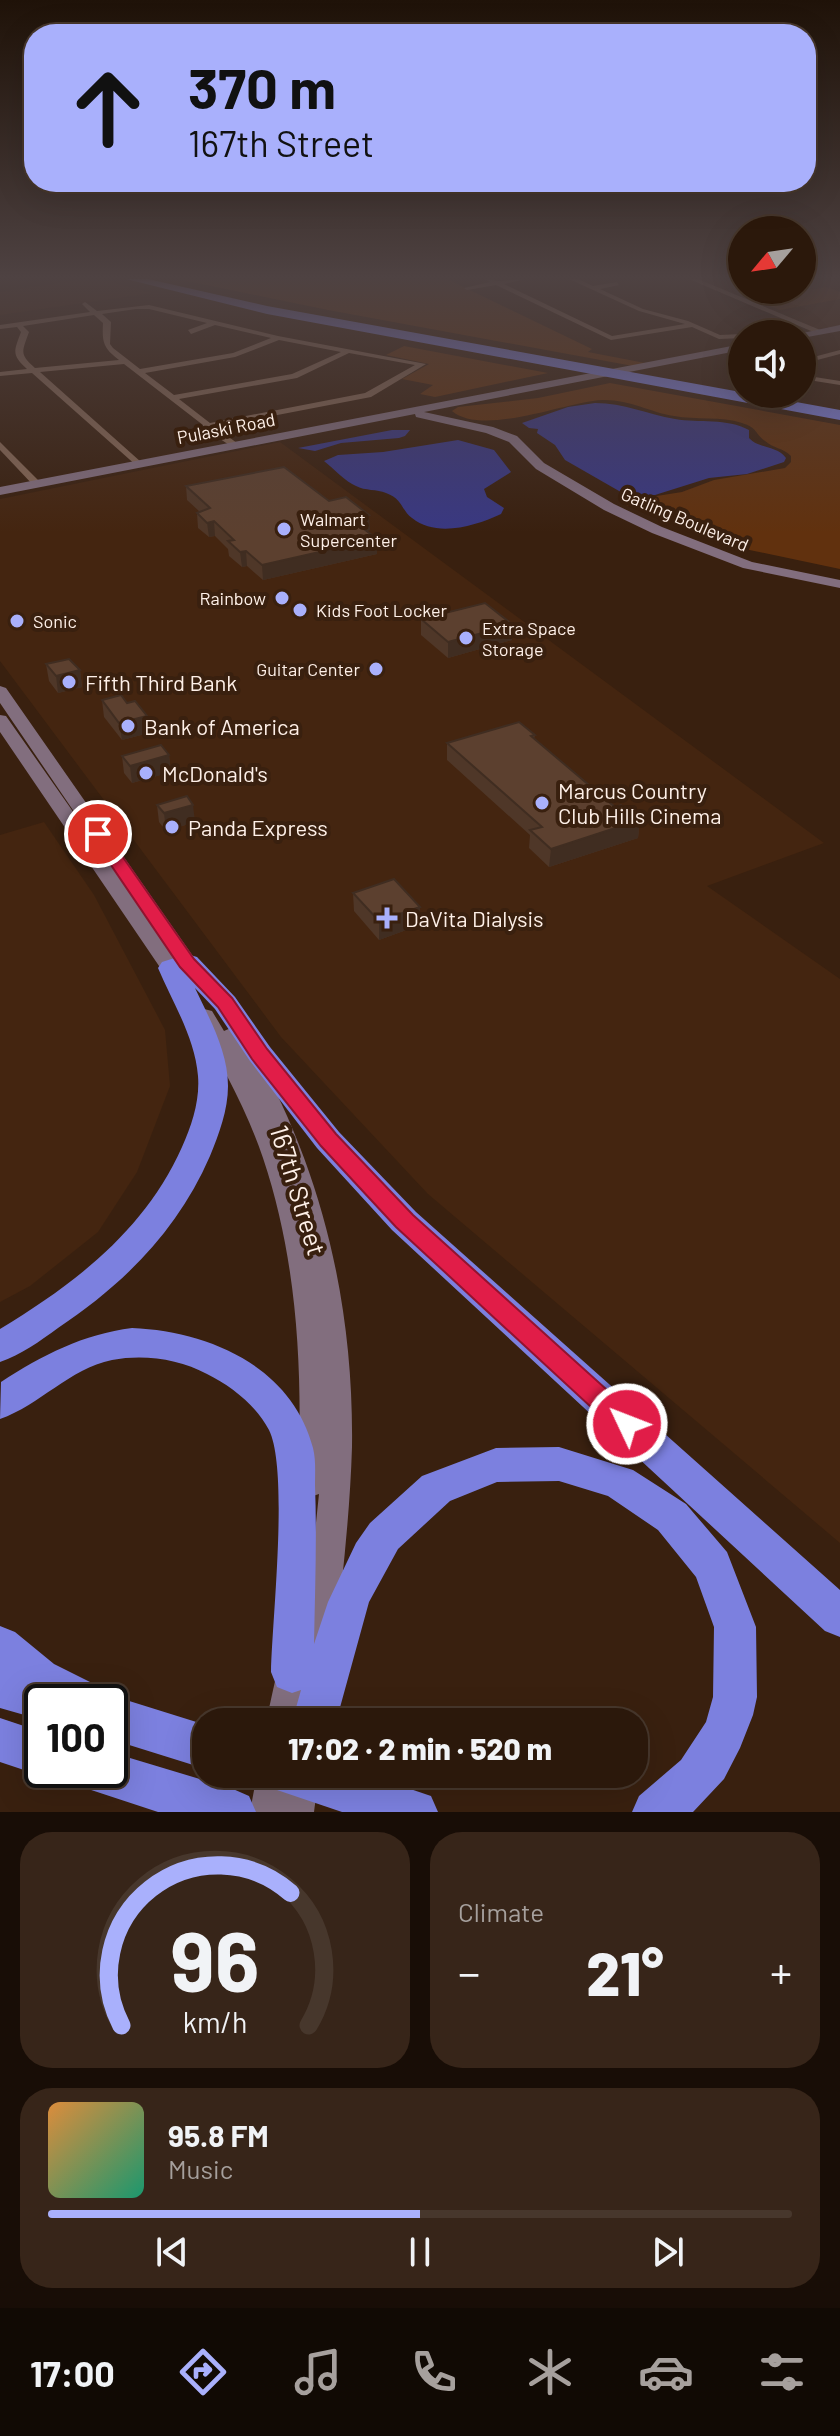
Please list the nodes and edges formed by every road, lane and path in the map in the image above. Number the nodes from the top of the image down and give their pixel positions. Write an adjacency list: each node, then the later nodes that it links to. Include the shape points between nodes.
1 (27, 364): 10 (street)
2 (109, 364): 10 (street)
3 (127, 364): 11 (street)
4 (186, 364): 11 (street)
5 (321, 364): 16 (street, via 294,376)
6 (419, 364): 23 (street, via 368,395)
7 (559, 364): 20 (highway)
8 (600, 364): 15 (highway)
9 (657, 364): 17 (main road, Pulaski Road)
10 (34, 371): 12 (street); 27 (street)
11 (138, 372): 16 (street)
12 (0, 374)
13 (816, 379): 14 (street)
14 (840, 383)
15 (728, 386)
16 (171, 398): 23 (street)
17 (464, 401): 21 (main road, Pulaski Road); 22 (main road, via 441,413)
18 (816, 403): 19 (highway)
19 (840, 407)
20 (840, 415)
21 (373, 418): 22 (main road, Gatling Boulevard); 25 (main road, Pulaski Road)
22 (444, 418): 31 (main road, Gatling Boulevard, via 513,439 540,466 657,530 748,565)
23 (206, 426): 25 (street)
24 (0, 445): 26 (street)
25 (234, 445): 27 (main road, Pulaski Road)
26 (16, 462): 28 (street); 29 (street)
27 (138, 464): 29 (main road, Pulaski Road)
28 (0, 465)
29 (37, 484): 30 (main road, Pulaski Road)
30 (0, 491)
31 (840, 584)
32 (0, 691): 33 (main road, 167th Street)
33 (7, 726): 34 (main road, 167th Street)
34 (179, 966): 35 (highway, via 213,1076 210,1115 189,1173 160,1217 111,1273); 37 (highway, via 225,1003 328,1140 404,1221); 39 (main road, 167th Street, via 255,1108 276,1160 301,1261 313,1349 315,1448 308,1567); 44 (main road, 167th Street, via 245,1052 293,1154 322,1257 337,1444)
35 (0, 1347)
36 (0, 1403): 39 (highway, via 40,1374 131,1343 183,1349 252,1382 280,1411 294,1448)
37 (840, 1617)
38 (0, 1647): 40 (highway)
39 (292, 1672): 43 (main road, 167th Street)
40 (49, 1684)
41 (0, 1686): 42 (highway)
42 (24, 1693)
43 (286, 1708)
44 (313, 1708)
45 (316, 1708): 58 (highway, via 356,1585 383,1537 406,1511 438,1488 483,1469 524,1462 580,1467 628,1485 676,1520 719,1579 734,1621 738,1675 729,1723 702,1773)
46 (128, 1721): 48 (highway)
47 (0, 1740): 49 (highway)
48 (192, 1742)
49 (24, 1748)
50 (128, 1780): 54 (highway)
51 (272, 1788): 55 (main road)
52 (300, 1788): 56 (main road)
53 (338, 1788): 57 (highway)
54 (233, 1812)
55 (268, 1812)
56 (296, 1812)
57 (415, 1812)
58 (655, 1812)

